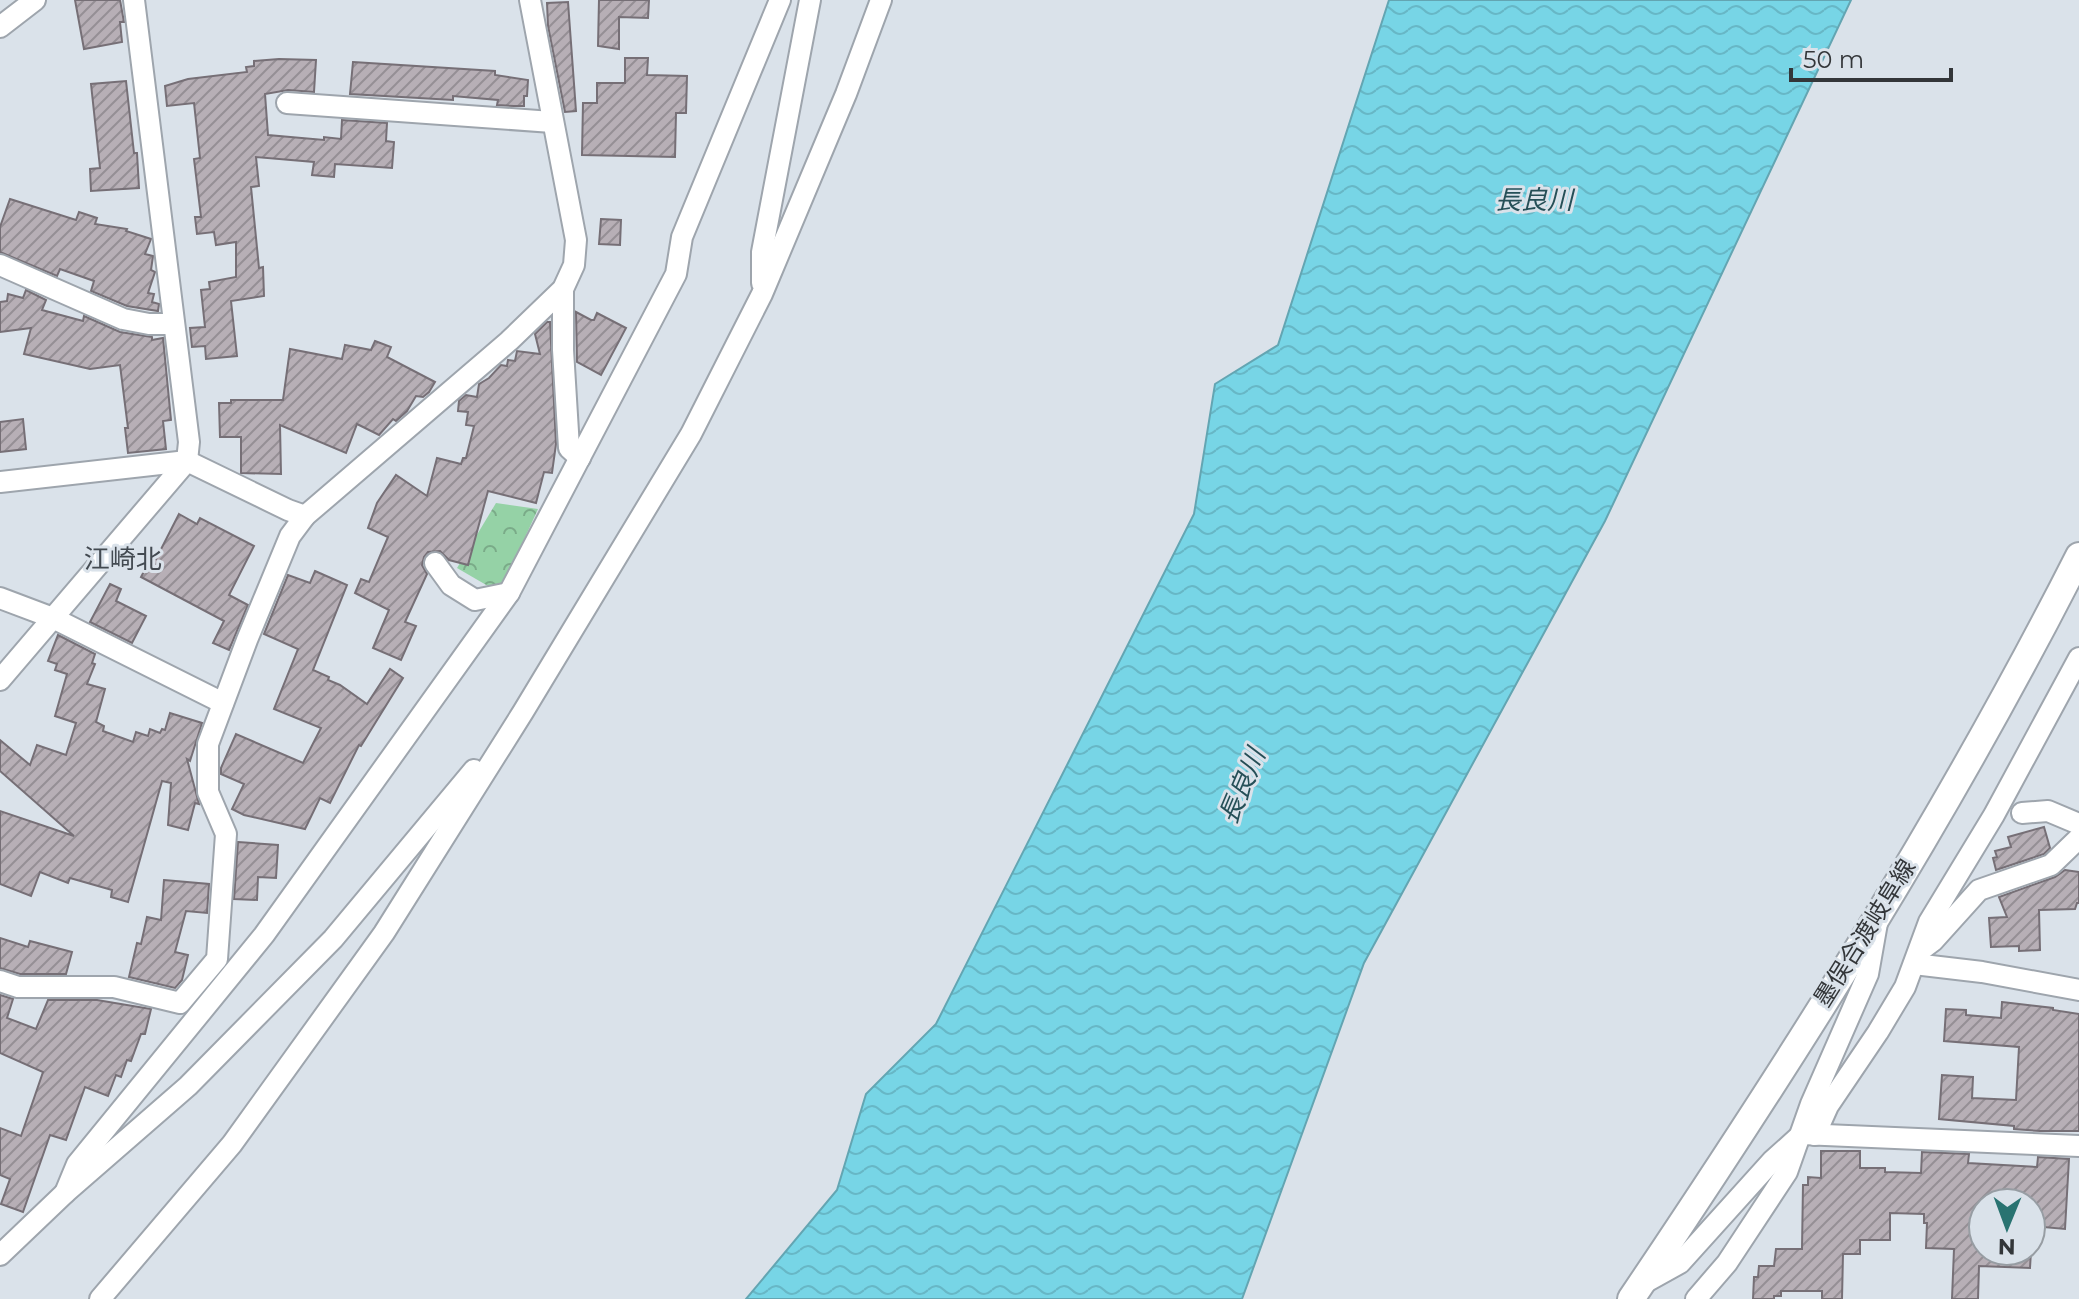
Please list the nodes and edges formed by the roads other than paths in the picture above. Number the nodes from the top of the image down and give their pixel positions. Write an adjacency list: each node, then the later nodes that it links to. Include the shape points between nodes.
1 (35, 0): 7 (street)
2 (134, 0): 13 (street)
3 (530, 0): 9 (street)
4 (780, 0): 14 (street, via 682,237 676,274)
5 (810, 0): 12 (street, via 762,252)
6 (881, 0): 12 (street)
7 (0, 27)
8 (287, 103): 9 (street)
9 (552, 122): 11 (street, via 576,240 574,265)
10 (0, 265): 13 (street, via 123,319)
11 (563, 289): 14 (street, via 569,448); 17 (street)
12 (762, 294): 26 (street, via 691,434)
13 (174, 324): 15 (street)
14 (580, 458): 20 (street)
15 (187, 461): 16 (street); 17 (street); 22 (street)
16 (0, 482)
17 (305, 516): 25 (street, via 290,536)
18 (2079, 556): 30 (main road, 墨俣合渡岐阜線)
19 (435, 563): 20 (street, via 451,585 475,600)
20 (509, 593): 36 (street, via 264,935 77,1164)
21 (0, 598): 22 (street)
22 (53, 618): 24 (street); 25 (street)
23 (2079, 658): 31 (street, via 1929,922)
24 (0, 680)
25 (223, 703): 32 (street, via 208,744 208,792 226,834 217,959 180,1003 114,987 18,987)
26 (523, 712): 36 (street, via 333,939 188,1086); 39 (street, via 384,933 232,1144)
27 (2022, 813): 28 (street, via 2048,811)
28 (2079, 824)
29 (2079, 838): 31 (street, via 2051,865 1979,890)
30 (1879, 911): 34 (street, via 1868,974 1811,1104); 38 (main road, 墨俣合渡岐阜線)
31 (1916, 958): 33 (street); 34 (street, via 1905,987)
32 (0, 981)
33 (2079, 990)
34 (1808, 1134): 35 (street); 38 (street, via 1772,1161 1680,1263); 40 (street, via 1727,1263)
35 (2079, 1146)
36 (65, 1193): 37 (street)
37 (0, 1255)
38 (1636, 1292)
39 (100, 1299)
40 (1696, 1299)

